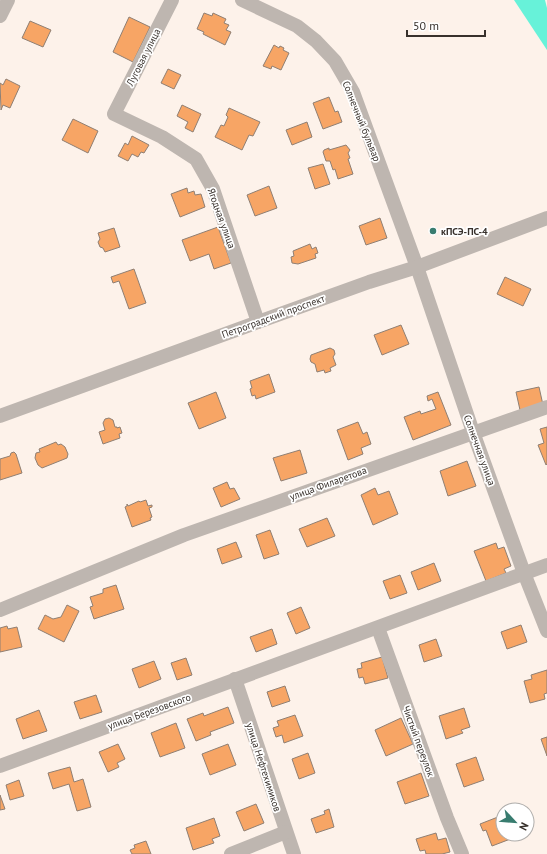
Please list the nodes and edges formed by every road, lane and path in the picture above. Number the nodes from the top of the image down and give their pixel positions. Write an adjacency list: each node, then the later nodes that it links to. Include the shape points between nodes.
1 (8, 0): 4 (street)
2 (172, 0): 5 (street, Луговая улица)
3 (242, 0): 7 (street, Солнечный бульвар, via 298,26 335,61 353,92)
4 (0, 16)
5 (114, 114): 8 (street, Ягодная улица, via 162,137 196,159 212,189)
6 (547, 218): 7 (street, Петроградский проспект)
7 (417, 267): 8 (street, Петроградский проспект); 11 (street, Солнечная улица)
8 (258, 322): 10 (street, Петроградский проспект)
9 (547, 406): 11 (street, улица Филаретова)
10 (0, 416)
11 (473, 432): 13 (street, Солнечная улица); 14 (street, улица Филаретова, via 184,534)
12 (547, 565): 13 (street, улица Березовского)
13 (524, 573): 15 (street, улица Березовского); 16 (street, Солнечная улица)
14 (0, 610)
15 (378, 628): 17 (street, улица Березовского); 22 (street, Чистый переулок)
16 (547, 631)
17 (236, 679): 18 (street, улица Березовского); 19 (street, улица Нефтехимиков)
18 (0, 766)
19 (286, 832): 20 (street); 21 (street, улица Нефтехимиков)
20 (231, 854)
21 (294, 854)
22 (462, 854)

